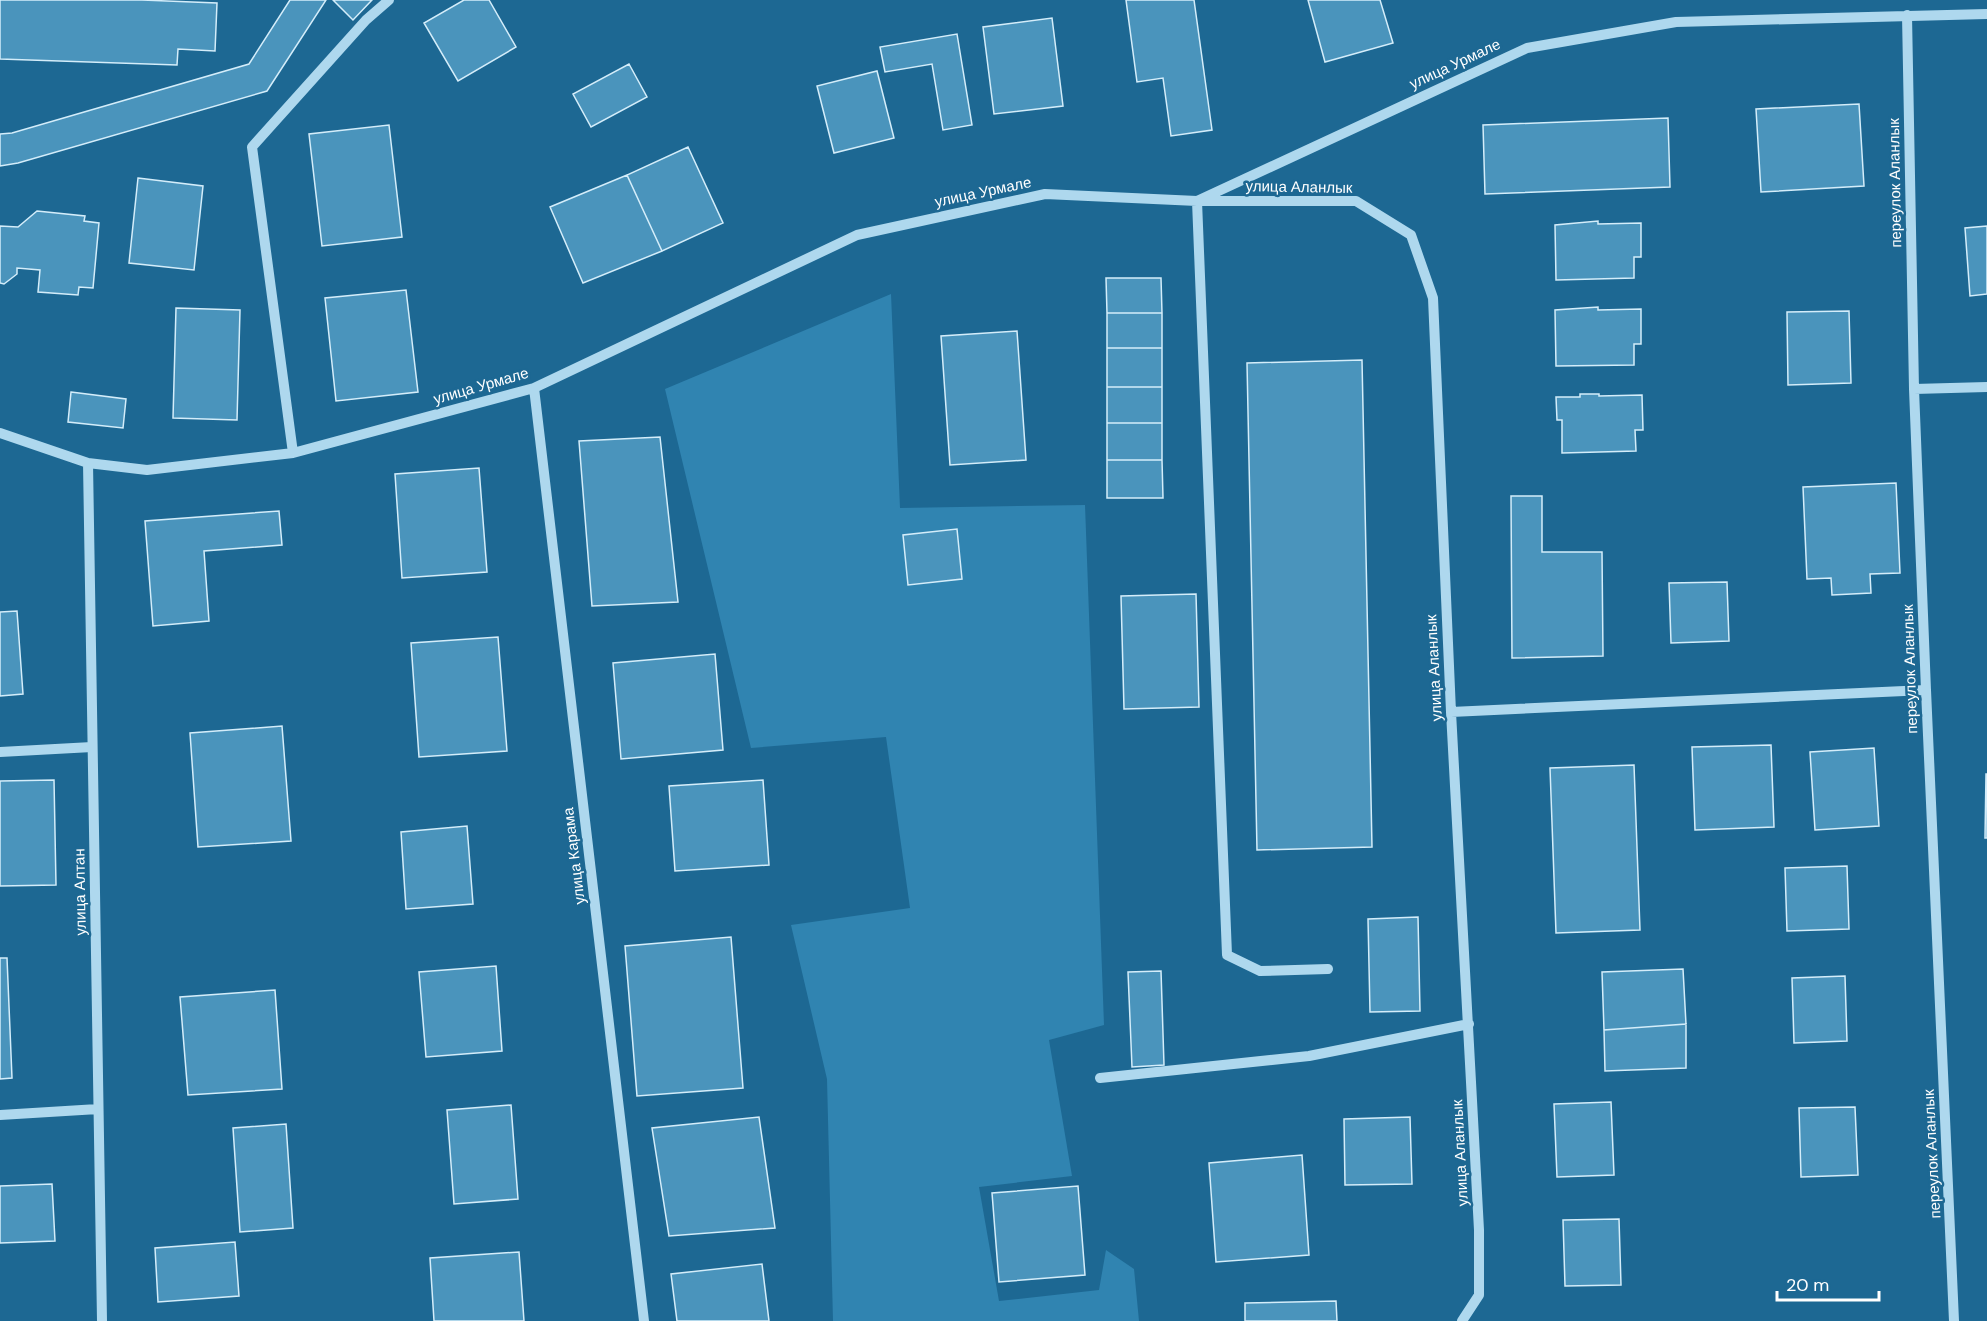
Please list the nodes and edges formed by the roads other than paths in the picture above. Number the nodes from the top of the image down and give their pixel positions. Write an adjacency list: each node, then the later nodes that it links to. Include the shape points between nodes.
1 (389, 0): 9 (street, via 366,20 252,147)
2 (1987, 14): 3 (street, улица Урмале)
3 (1907, 15): 4 (street, улица Урмале, via 1676,22 1527,48); 7 (street, переулок Аланлык)
4 (1197, 201): 6 (street, улица Урмале, via 1045,194 857,235); 12 (street, улица Аланлык, via 1356,201 1411,235 1433,298); 15 (street, via 1227,955 1260,971)
5 (1987, 387): 7 (street)
6 (534, 388): 9 (street, улица Урмале); 21 (street, улица Карама)
7 (1914, 388): 11 (street, переулок Аланлык)
8 (0, 433): 10 (street, улица Урмале)
9 (293, 453): 10 (street, улица Урмале, via 147,470)
10 (88, 463): 13 (street, улица Алтан)
11 (1926, 690): 12 (street); 23 (street, переулок Аланлык)
12 (1450, 712): 16 (street, улица Аланлык)
13 (92, 747): 14 (street); 18 (street, улица Алтан)
14 (0, 752)
15 (1328, 969)
16 (1469, 1024): 17 (street, via 1309,1056); 22 (street, улица Аланлык, via 1479,1295)
17 (1100, 1078)
18 (98, 1109): 19 (street); 20 (street, улица Алтан)
19 (0, 1115)
20 (102, 1321)
21 (644, 1321)
22 (1461, 1321)
23 (1954, 1321)

